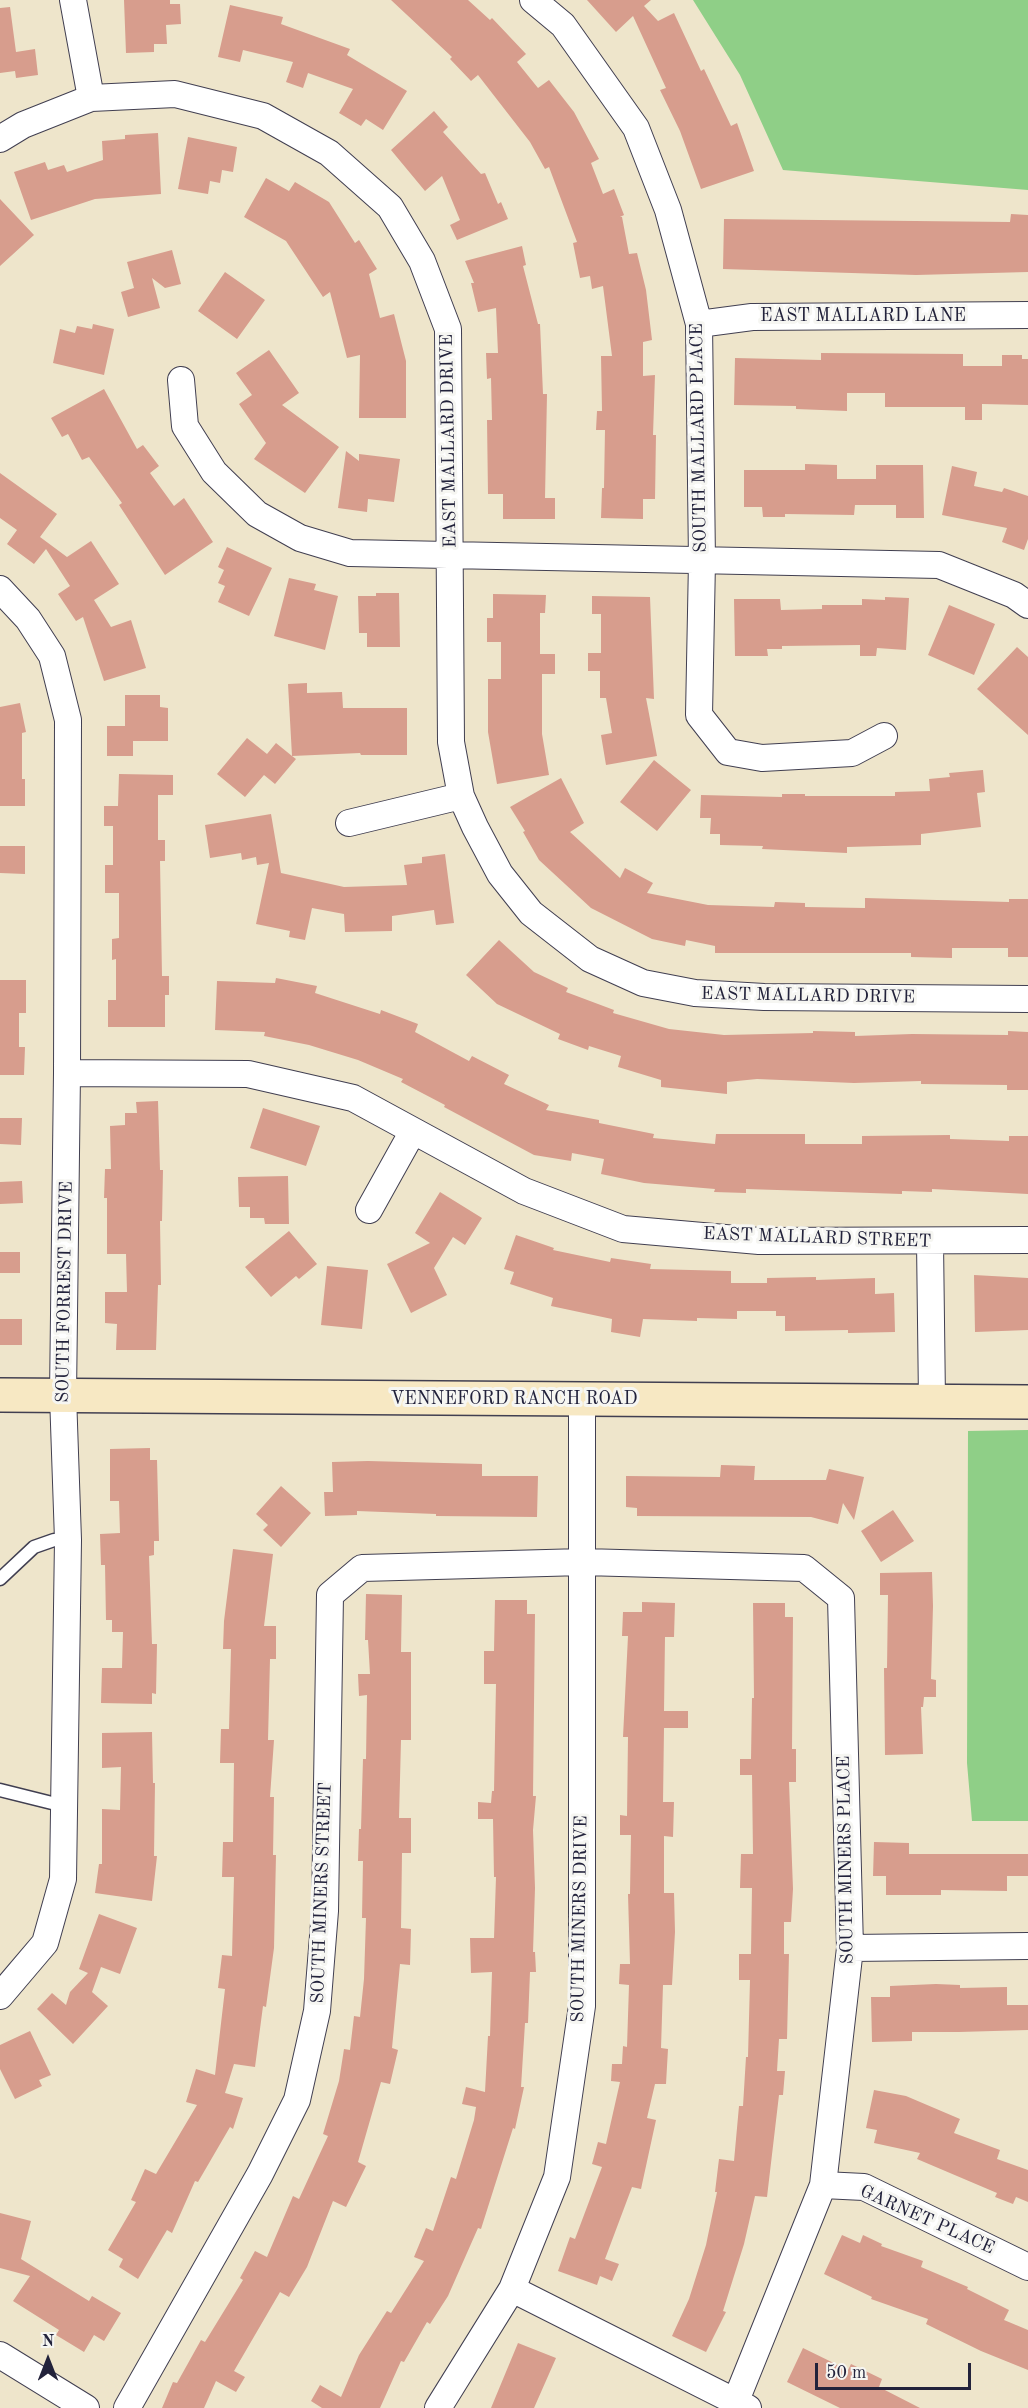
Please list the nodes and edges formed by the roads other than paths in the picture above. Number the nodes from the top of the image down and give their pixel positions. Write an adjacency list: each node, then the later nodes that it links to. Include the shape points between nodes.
1 (73, 0): 3 (street)
2 (534, 0): 6 (street, SOUTH MALLARD PLACE, via 563,25 636,128 668,210)
3 (91, 98): 4 (street, EAST MALLARD DRIVE); 8 (street, EAST MALLARD DRIVE, via 175,94 263,116 329,153 390,207 422,261 448,328)
4 (0, 139)
5 (1028, 315): 6 (street, EAST MALLARD LANE, via 752,317)
6 (699, 324): 9 (street, SOUTH MALLARD PLACE)
7 (181, 380): 8 (street, via 185,426 214,472 257,514 300,538 350,553)
8 (451, 555): 9 (street); 13 (street, EAST MALLARD DRIVE, via 451,742)
9 (702, 561): 11 (street, via 939,565); 12 (street, SOUTH MALLARD PLACE, via 699,715 728,752 762,758 852,753)
10 (0, 589): 16 (street, SOUTH FORREST DRIVE, via 28,619 51,656 68,720)
11 (1028, 604)
12 (884, 736)
13 (461, 796): 14 (street); 15 (street, EAST MALLARD DRIVE, via 500,874 531,913 590,959 643,983 695,993 764,997)
14 (349, 823)
15 (1028, 999)
16 (67, 1073): 17 (street, EAST MALLARD STREET, via 248,1074 353,1098); 22 (street, SOUTH FORREST DRIVE)
17 (412, 1131): 18 (street); 20 (street, EAST MALLARD STREET, via 524,1191 623,1229 759,1241)
18 (369, 1210)
19 (1028, 1240): 20 (street, EAST MALLARD STREET)
20 (930, 1242): 24 (street)
21 (0, 1395): 22 (street, VENNEFORD RANCH ROAD)
22 (63, 1395): 23 (street, VENNEFORD RANCH ROAD); 26 (street, SOUTH FORREST DRIVE)
23 (582, 1399): 24 (street, VENNEFORD RANCH ROAD); 27 (street, SOUTH MINERS DRIVE)
24 (932, 1401): 25 (street, VENNEFORD RANCH ROAD)
25 (1028, 1402)
26 (69, 1540): 28 (lane, via 34,1547); 30 (street, SOUTH FORREST DRIVE)
27 (583, 1562): 32 (street, SOUTH MINERS PLACE, via 804,1568 841,1598); 36 (street, SOUTH MINERS DRIVE, via 582,2006 557,2177); 40 (street, SOUTH MINERS STREET, via 362,1568 330,1595 325,1911 317,2011 297,2100 260,2174)
28 (0, 1579)
29 (0, 1790): 30 (lane)
30 (64, 1806): 33 (street, SOUTH FORREST DRIVE, via 63,1879 45,1943)
31 (1028, 1946): 32 (street)
32 (850, 1948): 34 (street, SOUTH MINERS PLACE)
33 (0, 1996)
34 (823, 2185): 35 (street, GARNET PLACE, via 864,2187); 38 (street, SOUTH MINERS PLACE)
35 (1028, 2266)
36 (512, 2289): 38 (street); 41 (street, SOUTH MINERS DRIVE)
37 (0, 2355): 39 (street)
38 (739, 2406)
39 (86, 2408)
40 (127, 2408)
41 (438, 2408)

